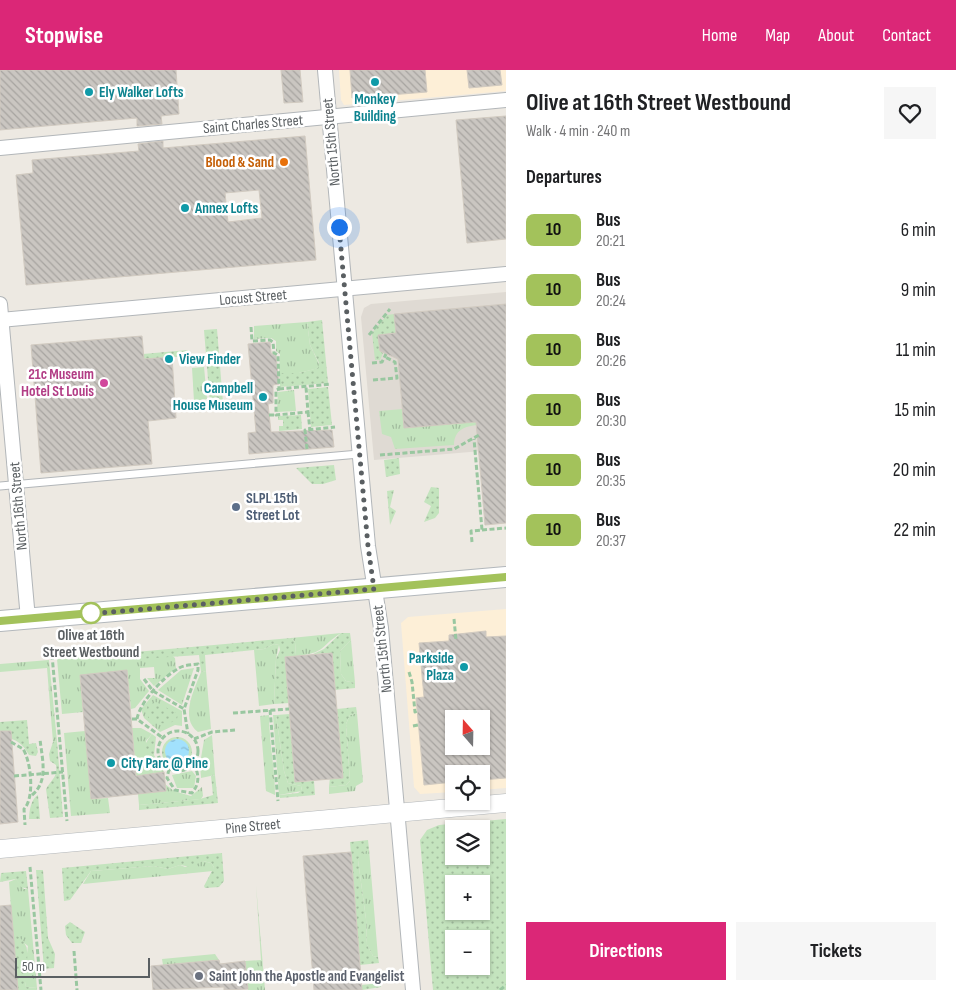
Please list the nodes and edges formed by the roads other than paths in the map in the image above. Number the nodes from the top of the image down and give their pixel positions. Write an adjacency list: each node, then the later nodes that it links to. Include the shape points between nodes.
1 (325, 70): 3 (street, North 15th Street)
2 (506, 100): 3 (street, Saint Charles Street)
3 (329, 117): 4 (street, Saint Charles Street); 6 (street, North 15th Street)
4 (0, 148)
5 (506, 274): 6 (street, Locust Street)
6 (344, 289): 8 (street, Locust Street); 9 (street, North 15th Street)
7 (0, 304): 8 (street, North 16th Street)
8 (1, 319): 10 (street, North 16th Street)
9 (360, 454): 10 (lane); 13 (street, North 15th Street)
10 (16, 484): 11 (lane); 14 (street, North 16th Street)
11 (0, 486)
12 (506, 577): 13 (main road)
13 (374, 589): 14 (main road); 17 (street, North 15th Street, via 381,628)
14 (28, 619): 15 (main road)
15 (0, 621)
16 (506, 803): 17 (street, Pine Street)
17 (396, 813): 18 (street, Pine Street); 19 (street, North 15th Street)
18 (0, 849)
19 (413, 990)

